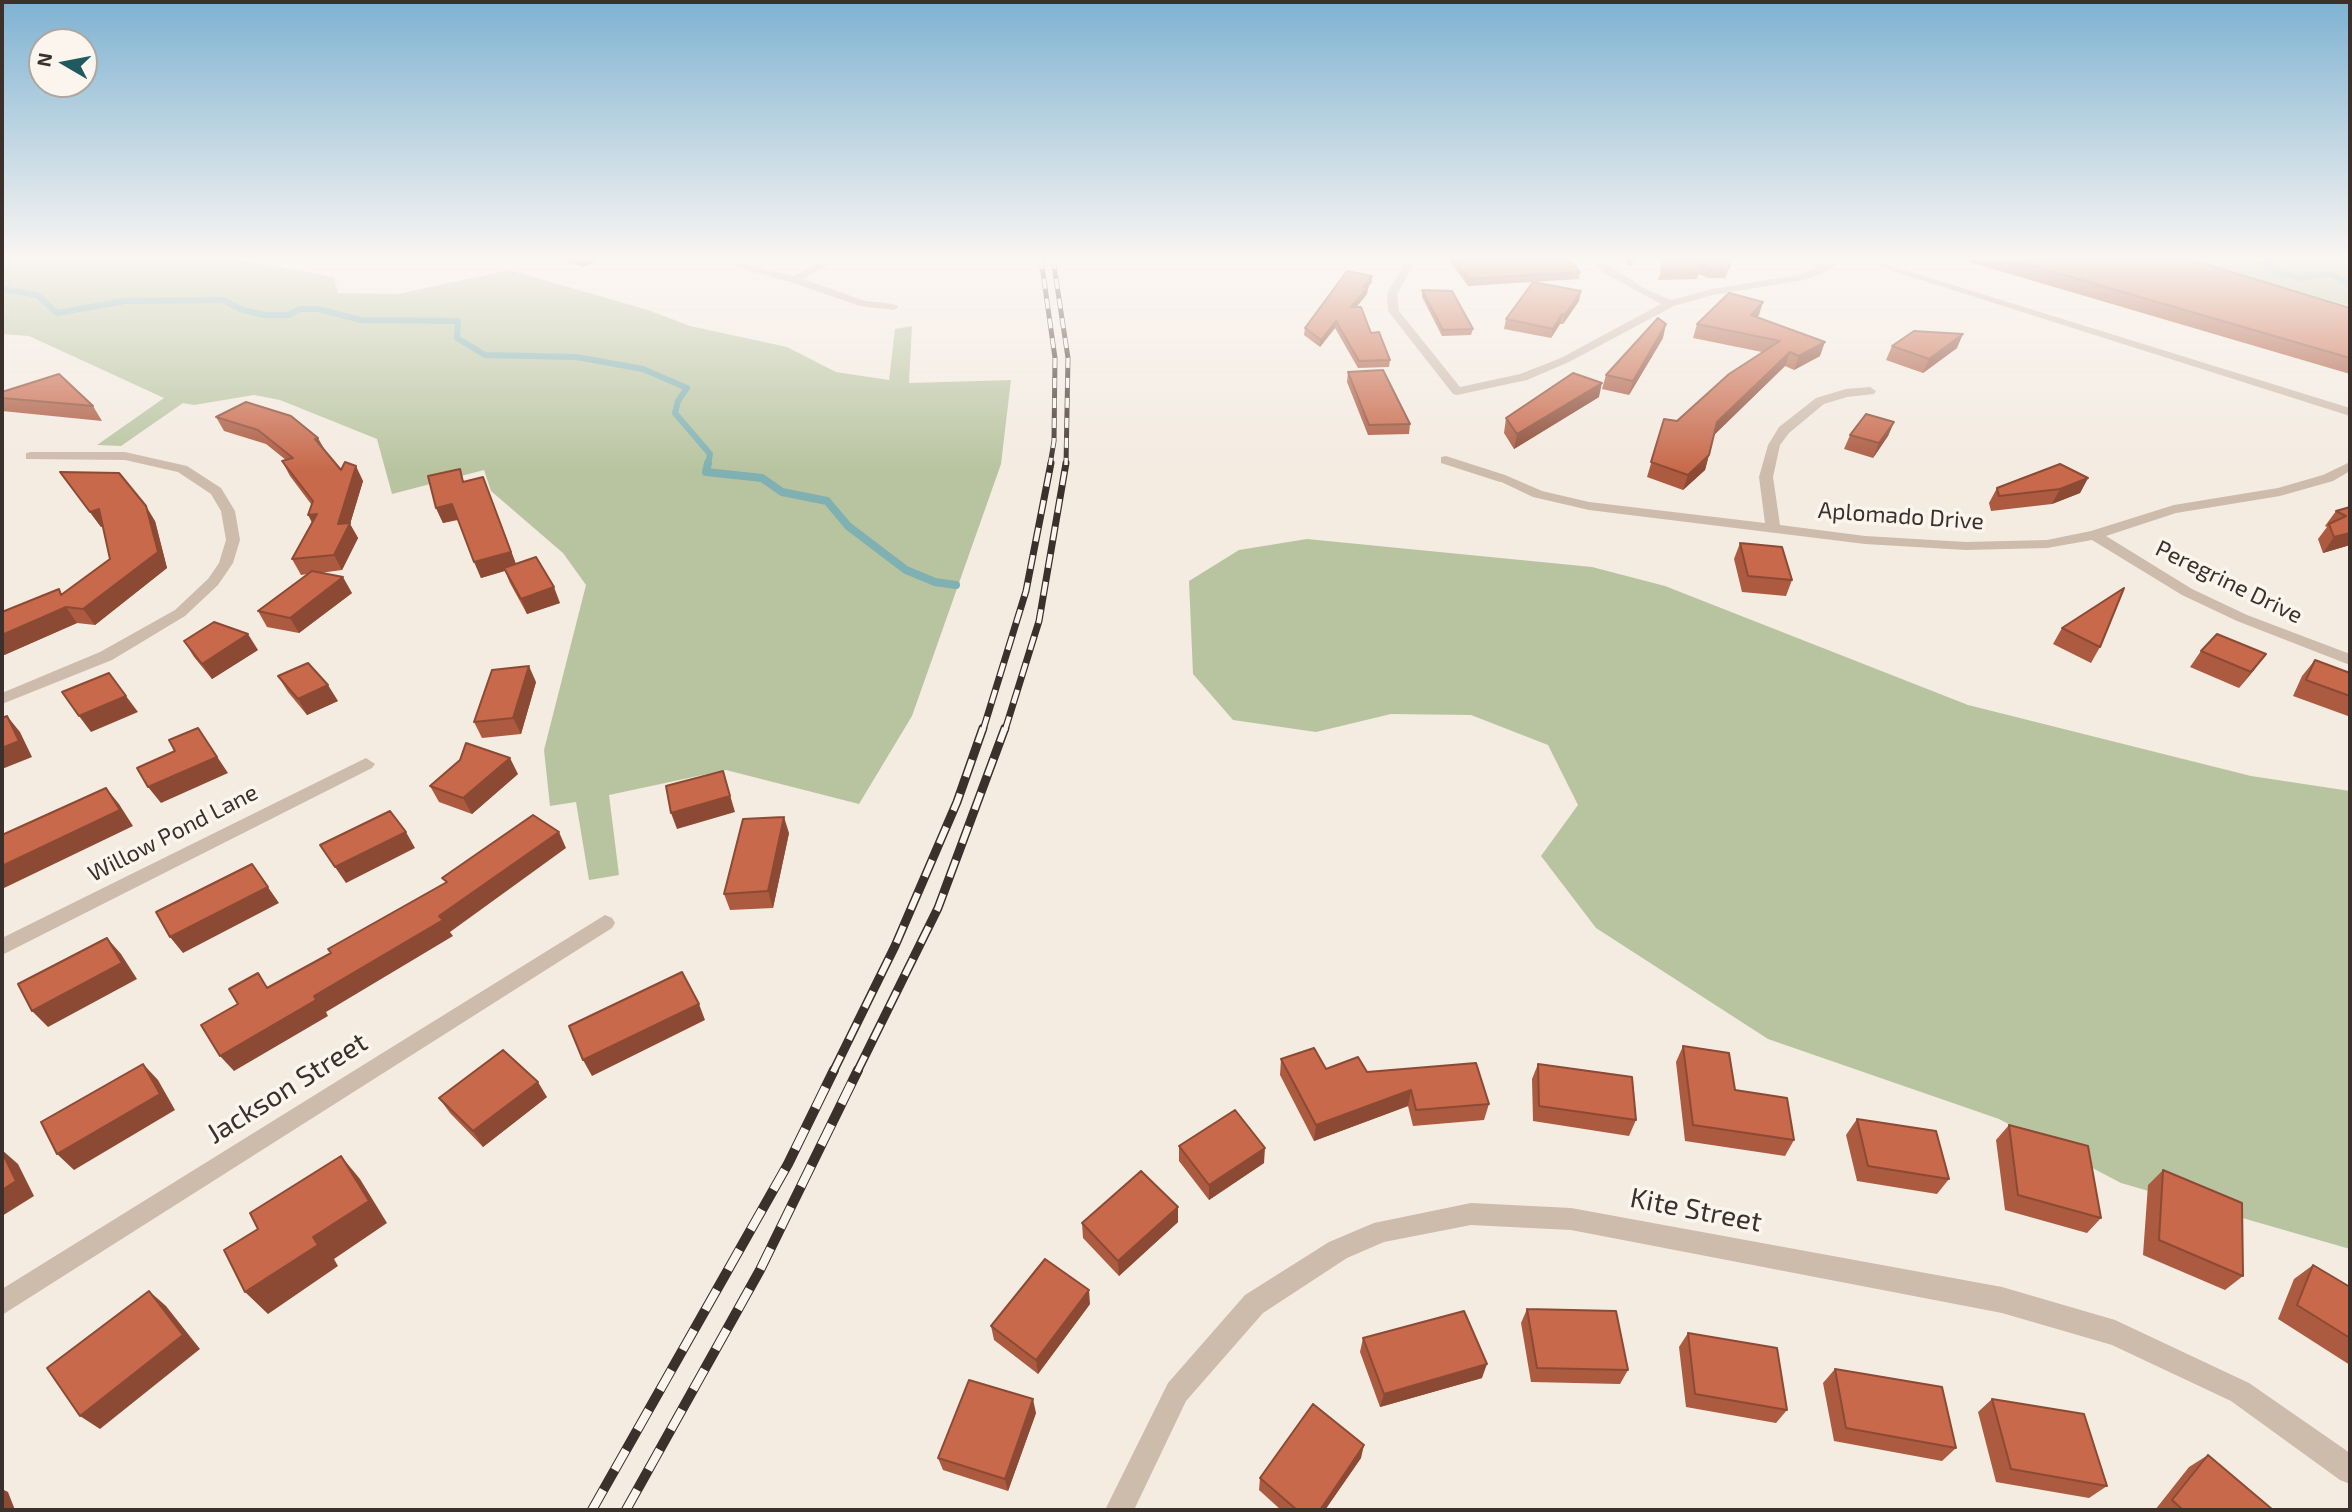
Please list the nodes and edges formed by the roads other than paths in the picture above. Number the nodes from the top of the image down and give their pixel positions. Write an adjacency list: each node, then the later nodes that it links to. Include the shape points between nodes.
1 (1409, 330): 2 (street, via 1457,391 1523,377)
2 (1622, 330)
3 (2088, 330): 5 (street)
4 (1870, 391): 9 (street, via 1820,401 1784,430 1774,446 1766,477)
5 (2350, 412)
6 (31, 456): 12 (street, via 125,456 182,469 216,491 228,511 233,540 226,563 213,582 180,613 106,656)
7 (1446, 460): 9 (street, Aplomado Drive, via 1538,494 1589,506)
8 (2350, 466): 10 (street, Aplomado Drive, via 2329,478 2280,492 2174,509)
9 (1773, 529): 10 (street, Aplomado Drive, via 1966,546 2047,544)
10 (2094, 535): 11 (street, Peregrine Drive, via 2187,592)
11 (2350, 660)
12 (2, 699)
13 (366, 764): 15 (street, Willow Pond Lane)
14 (605, 923): 16 (street, Jackson Street)
15 (2, 947)
16 (2, 1303)
17 (2350, 1470): 18 (street, Kite Street, via 2240,1392 2090,1325 2002,1300 1571,1219 1471,1214 1383,1231 1338,1250 1254,1304 1177,1392)
18 (1119, 1510)

